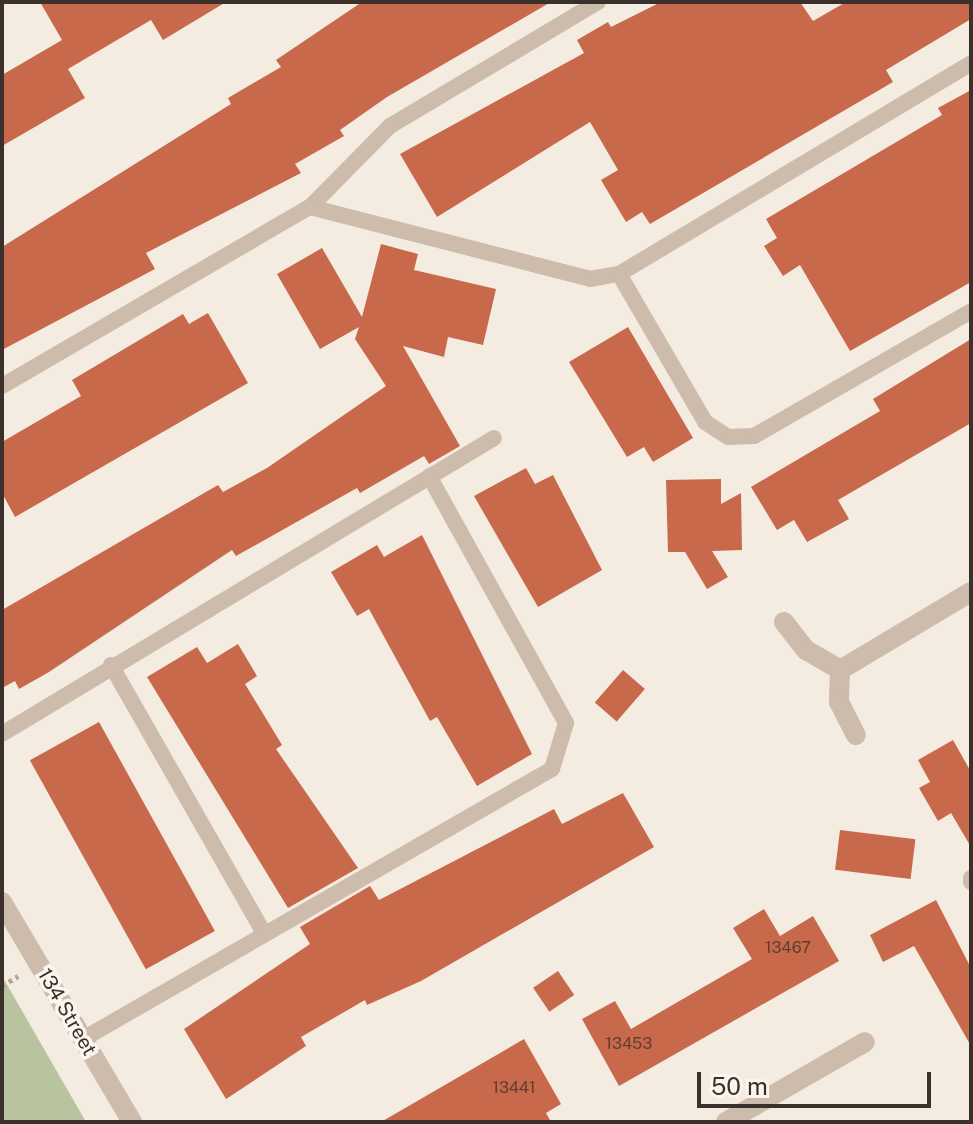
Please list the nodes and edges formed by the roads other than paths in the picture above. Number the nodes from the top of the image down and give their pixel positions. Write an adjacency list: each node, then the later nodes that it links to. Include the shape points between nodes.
1 (598, 2): 3 (lane, via 390,126)
2 (971, 63): 4 (lane)
3 (310, 207): 4 (lane, via 590,279); 6 (lane)
4 (619, 274): 5 (lane, via 705,422 728,437 754,436)
5 (971, 311)
6 (2, 386)
7 (494, 438): 8 (lane)
8 (429, 476): 11 (lane); 16 (lane, via 566,723 552,769)
9 (971, 592): 12 (street)
10 (784, 622): 12 (street, via 806,650)
11 (111, 665): 13 (lane); 16 (lane)
12 (840, 670): 14 (street, via 839,702)
13 (2, 734)
14 (856, 735)
15 (2, 902): 17 (street, 134 Street)
16 (263, 932): 17 (lane)
17 (83, 1039): 19 (street, 134 Street)
18 (865, 1042): 20 (street)
19 (132, 1122)
20 (726, 1122)

